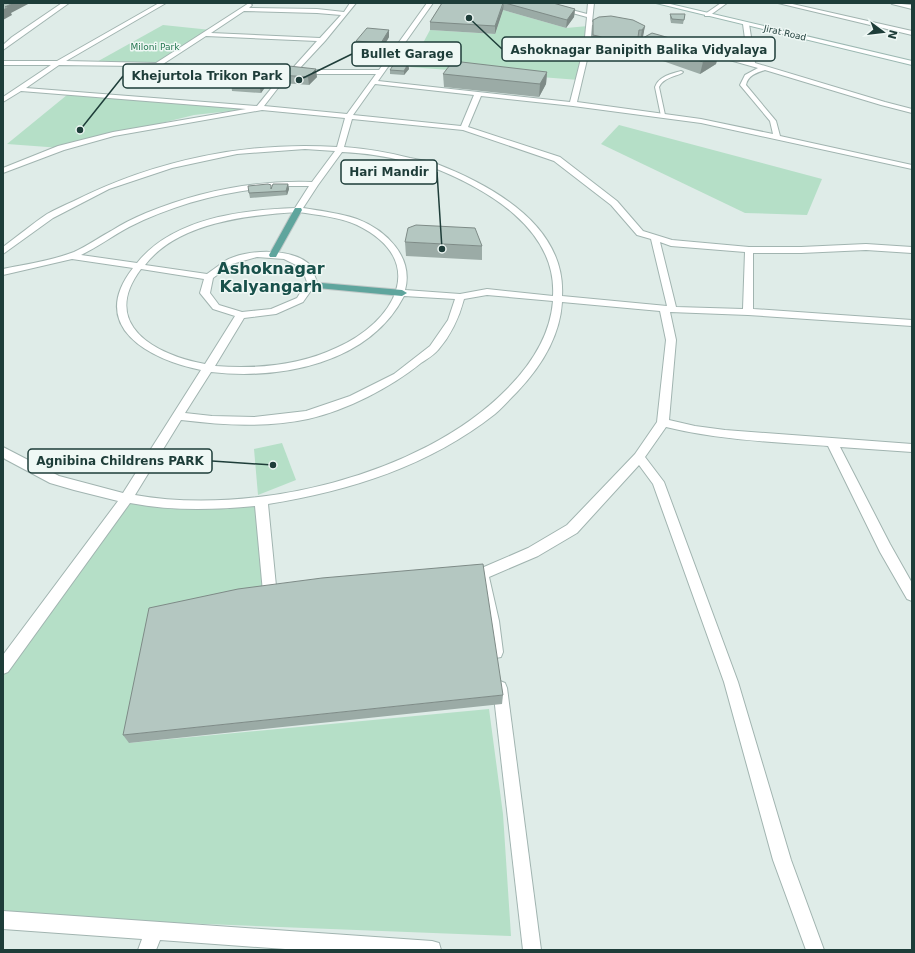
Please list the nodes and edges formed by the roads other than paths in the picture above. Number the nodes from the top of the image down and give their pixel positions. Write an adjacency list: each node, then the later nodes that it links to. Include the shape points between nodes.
1 (66, 3): 23 (street)
2 (163, 3): 27 (street)
3 (252, 3): 13 (street)
4 (353, 3): 14 (street)
5 (430, 3): 32 (street)
6 (539, 3): 16 (street)
7 (591, 3): 16 (street)
8 (659, 3): 15 (street, Jirat Road)
9 (724, 3): 15 (street)
10 (781, 3): 20 (street)
11 (894, 3): 12 (street)
12 (912, 7)
13 (243, 9): 14 (street); 21 (street)
14 (345, 14): 22 (street)
15 (707, 15): 18 (street, Jirat Road)
16 (589, 16): 17 (street)
17 (588, 23): 19 (street); 38 (street, via 587,47)
18 (746, 24): 26 (street, Jirat Road); 29 (street)
19 (617, 26)
20 (912, 33)
21 (204, 34): 22 (street); 28 (street)
22 (323, 40): 31 (street)
23 (3, 47)
24 (698, 50): 29 (street)
25 (3, 63): 27 (street)
26 (912, 63)
27 (55, 64): 28 (street); 35 (street)
28 (156, 65): 31 (street)
29 (752, 65): 30 (street)
30 (764, 68): 40 (street, via 883,104); 44 (street, via 746,76 743,85 773,120)
31 (293, 72): 32 (street); 39 (street, via 286,74 277,84 260,105)
32 (380, 72): 34 (street)
33 (681, 72): 41 (lane, via 658,83)
34 (373, 82): 36 (street); 42 (street)
35 (19, 89): 37 (street); 39 (street)
36 (478, 94): 38 (street); 43 (street)
37 (3, 100)
38 (573, 104): 41 (street)
39 (262, 108): 42 (street); 47 (street, via 113,134 62,148)
40 (912, 110)
41 (663, 115): 44 (street)
42 (349, 116): 43 (street); 45 (street)
43 (464, 128): 50 (street, via 557,160 614,203 640,233)
44 (777, 138): 46 (street)
45 (340, 149): 48 (street); 53 (street, via 283,148 226,154 140,174 60,209 36,224); 62 (street, via 391,155 439,168 482,186 500,198 517,211 543,242 551,259)
46 (912, 167)
47 (3, 171)
48 (314, 184): 49 (street); 55 (street, via 263,185 193,198 120,228)
49 (298, 210): 54 (main road); 56 (street, via 239,215 209,223 181,234); 60 (street, via 332,215 360,223 382,236 397,252 404,271)
50 (655, 238): 51 (street, via 671,243); 63 (street)
51 (749, 250): 52 (street, via 866,247); 64 (street)
52 (912, 250)
53 (3, 251)
54 (273, 255): 58 (street, via 257,254 229,262); 59 (street, via 286,256 306,266 312,282)
55 (71, 256): 56 (street); 57 (street)
56 (138, 266): 58 (street); 67 (street, via 125,286 122,308 128,328 145,346 172,361)
57 (3, 272)
58 (209, 277): 65 (street, via 205,294 216,307)
59 (310, 285): 60 (main road); 65 (street, via 300,300 273,312)
60 (402, 292): 61 (street); 67 (street, via 393,309 378,326 358,341 332,353 270,370 238,372)
61 (460, 297): 62 (street, via 487,292); 68 (street, via 454,320 434,348 398,376 354,398 307,415 254,420 212,420)
62 (558, 298): 63 (street); 75 (street, via 555,320 535,364 517,387 465,430 426,453 352,482)
63 (668, 309): 64 (street); 69 (street, via 671,340)
64 (748, 312): 66 (street)
65 (241, 315): 67 (street)
66 (912, 323)
67 (207, 369): 68 (street)
68 (179, 416): 74 (street)
69 (663, 422): 70 (street, via 725,434); 73 (street)
70 (832, 443): 71 (street); 79 (street, via 885,548)
71 (912, 448)
72 (3, 451): 74 (street, via 61,482)
73 (639, 456): 76 (street, via 572,528 532,552); 88 (street, via 658,482 731,682 782,860)
74 (126, 499): 75 (street, via 192,504); 80 (street)
75 (261, 501): 78 (street, via 270,592)
76 (482, 574): 77 (street); 87 (street, via 492,621)
77 (466, 575)
78 (294, 590)
79 (912, 595)
80 (7, 654): 81 (street)
81 (3, 667)
82 (3, 920): 83 (street)
83 (155, 930): 84 (street); 85 (street)
84 (274, 944): 86 (street)
85 (147, 950)
86 (432, 950)
87 (532, 950)
88 (815, 950)

